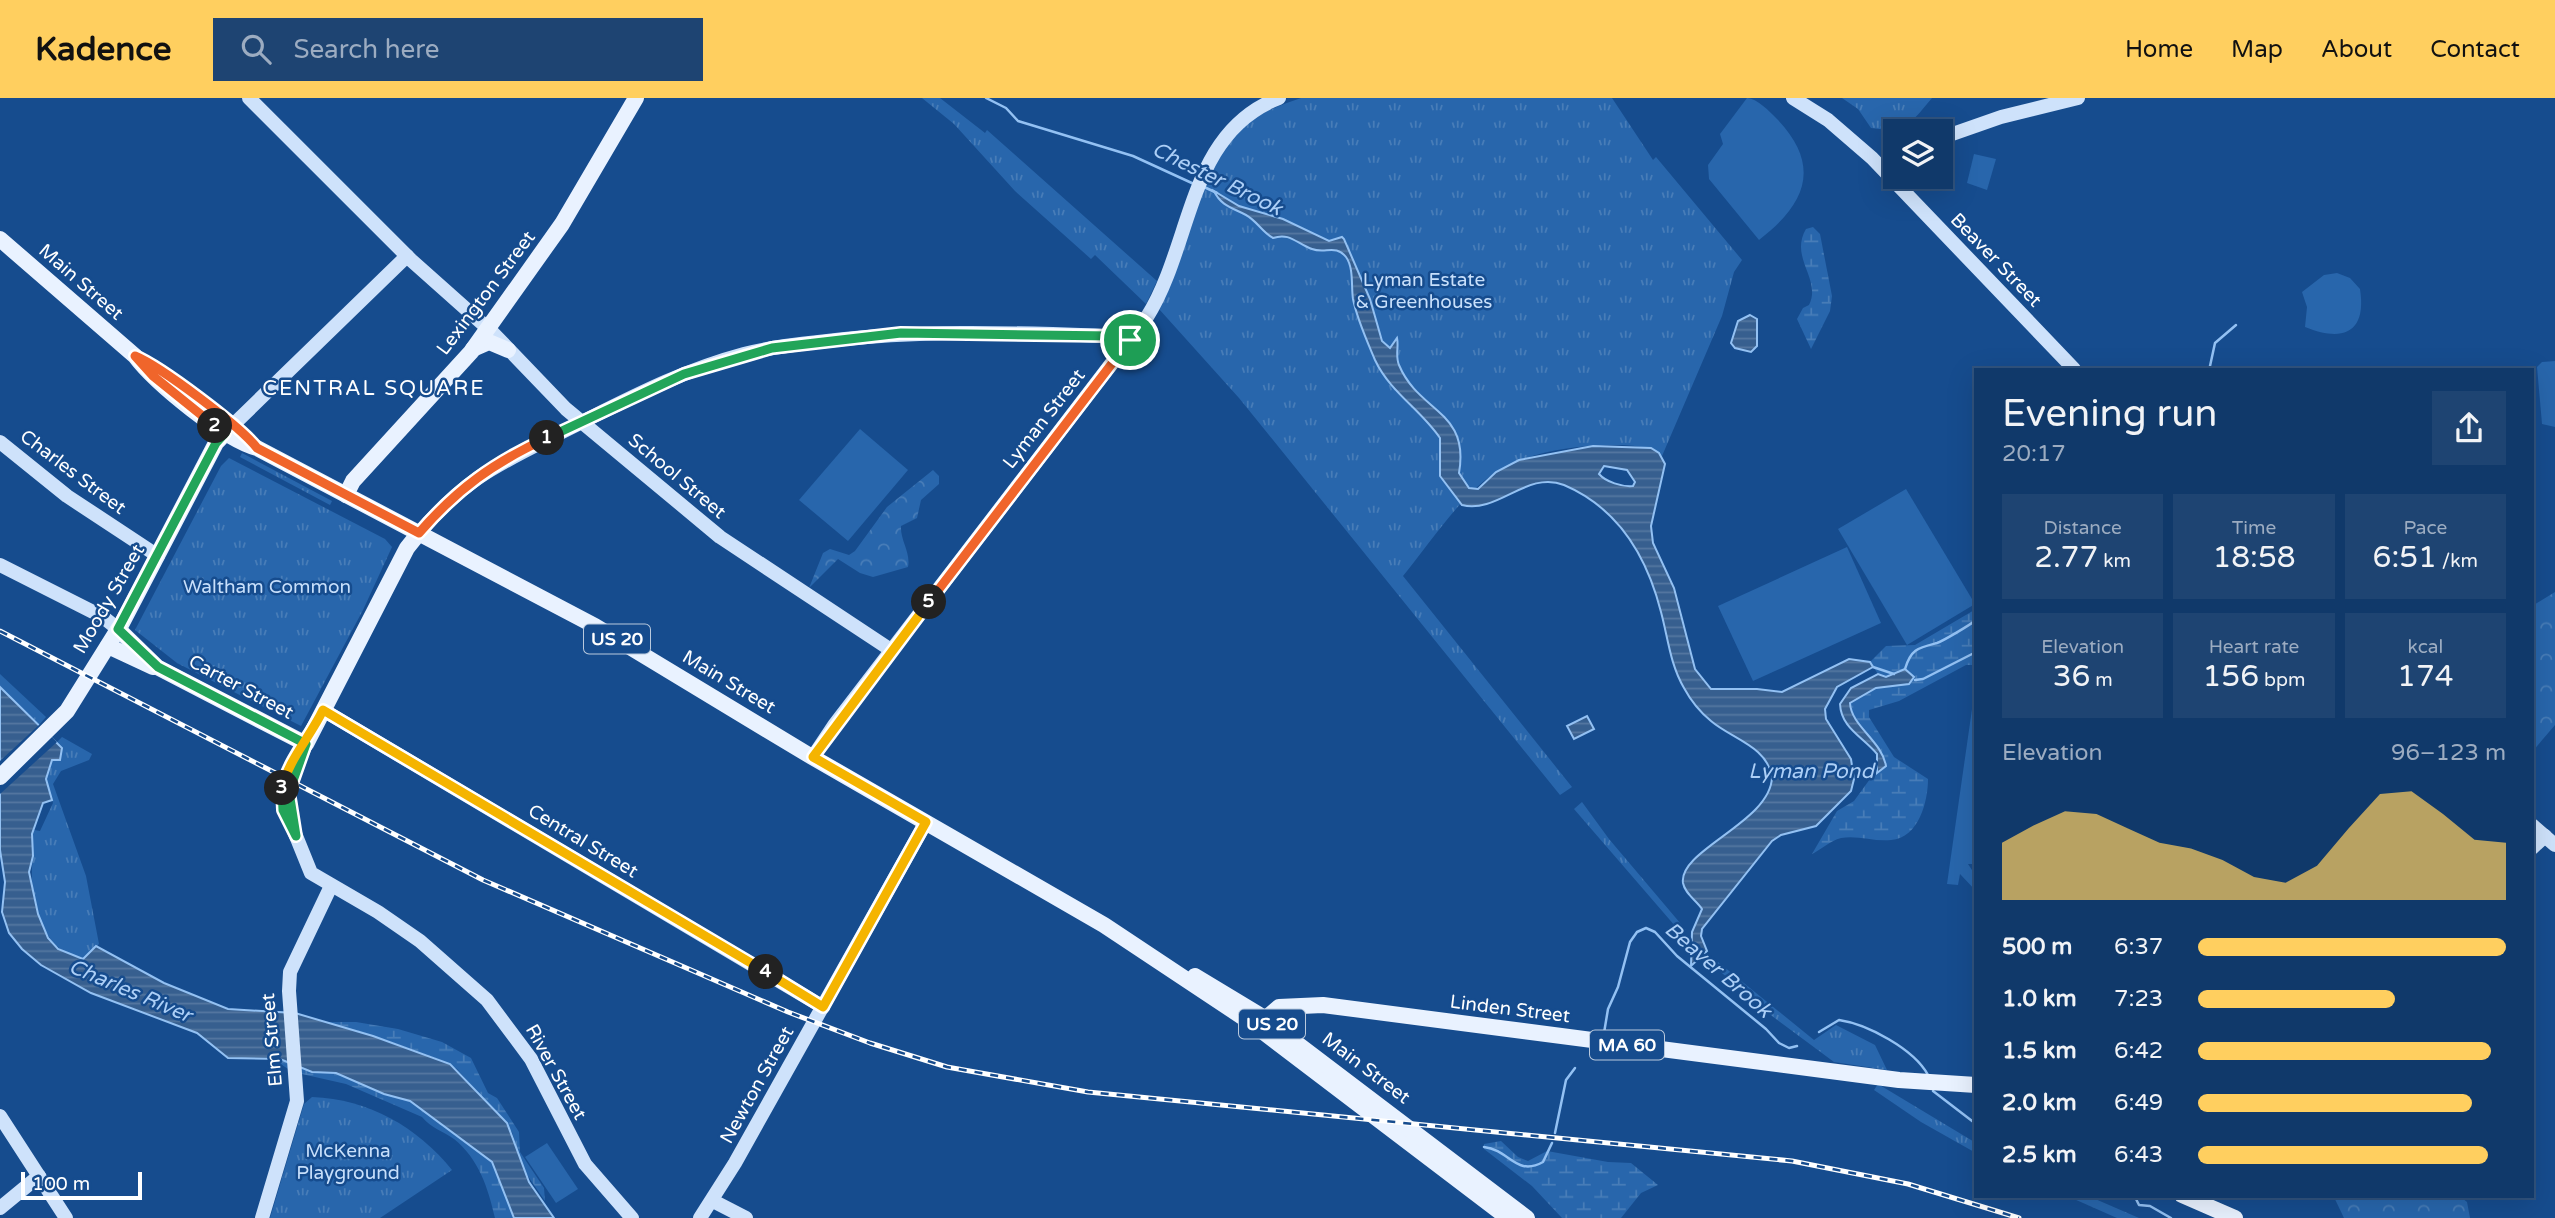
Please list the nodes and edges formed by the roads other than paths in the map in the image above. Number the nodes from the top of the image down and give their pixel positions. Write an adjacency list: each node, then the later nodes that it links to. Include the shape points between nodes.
1 (249, 98): 12 (street, School Street)
2 (636, 98): 13 (main road, Lexington Street, via 562,224)
3 (1279, 98): 14 (street, Lyman Street, via 1251,111 1217,148 1203,173 1160,291)
4 (1793, 98): 7 (street, Beaver Street, via 1835,125)
5 (2078, 98): 6 (street)
6 (1953, 134)
7 (1883, 168)
8 (1903, 189): 10 (street, Beaver Street)
9 (1913, 189): 10 (street)
10 (1934, 222): 17 (street, Beaver Street)
11 (0, 239): 20 (main road, Main Street / US 20, via 153,376)
12 (407, 256): 13 (street, School Street); 20 (street)
13 (488, 328): 15 (street, School Street); 16 (main road, Lexington Street)
14 (1130, 340): 19 (street, via 901,333 772,348 680,376); 31 (street, Lyman Street)
15 (508, 351): 16 (main road, via 488,342); 18 (street, School Street)
16 (471, 352): 25 (main road, Lexington Street, via 356,478)
17 (2073, 368)
18 (552, 396): 19 (street, School Street); 21 (street, via 559,407 559,420)
19 (582, 421): 21 (street); 31 (street, School Street, via 720,537)
20 (229, 429): 23 (main road, Main Street / US 20); 24 (main road, Moody Street)
21 (544, 439): 26 (street, via 470,482)
22 (0, 442): 27 (street, Charles Street, via 74,501)
23 (257, 448): 24 (main road, via 230,448); 25 (main road, Main Street / US 20)
24 (204, 468): 27 (main road, Moody Street)
25 (346, 495): 26 (main road, Main Street / US 20)
26 (419, 533): 33 (main road); 35 (main road, Main Street / US 20, via 590,623)
27 (158, 556): 29 (main road, Moody Street)
28 (0, 565): 29 (street)
29 (118, 629): 30 (main road, Moody Street); 32 (main road, Carter Street)
30 (108, 646): 32 (main road, Carter Street); 36 (main road, Moody Street, via 67,711)
31 (891, 650): 35 (street, Lyman Street)
32 (158, 667): 34 (main road, Carter Street)
33 (323, 710): 34 (main road); 44 (street, Central Street)
34 (306, 744): 41 (street, via 289,792 296,836)
35 (813, 757): 37 (main road, Main Street / US 20)
36 (0, 777)
37 (926, 822): 44 (street, Newton Street); 45 (main road, Main Street / US 20, via 1170,967 1186,982)
38 (2534, 827): 39 (street)
39 (2550, 840): 40 (street)
40 (2534, 847)
41 (308, 867): 42 (street); 43 (street)
42 (331, 886): 43 (street, Elm Street); 54 (street, River Street, via 420,941 487,1000 531,1059 585,1164)
43 (317, 914): 53 (street, Elm Street, via 292,965 289,999 296,1108)
44 (820, 1012): 50 (street, Newton Street)
45 (1260, 1022): 46 (main road, Linden Street / MA 60, via 1282,1006 1323,1005 1899,1080); 57 (main road, Main Street / US 20, via 1342,1092); 58 (main road, Main Street / US 20, via 1365,1094)
46 (1974, 1086)
47 (0, 1116): 48 (street)
48 (39, 1175): 51 (street); 52 (street)
49 (2189, 1198): 59 (main road)
50 (713, 1202): 55 (street, Newton Street); 56 (street)
51 (0, 1208)
52 (66, 1218)
53 (262, 1218)
54 (632, 1218)
55 (700, 1218)
56 (747, 1218)
57 (1508, 1218)
58 (1527, 1218)
59 (2235, 1218)

